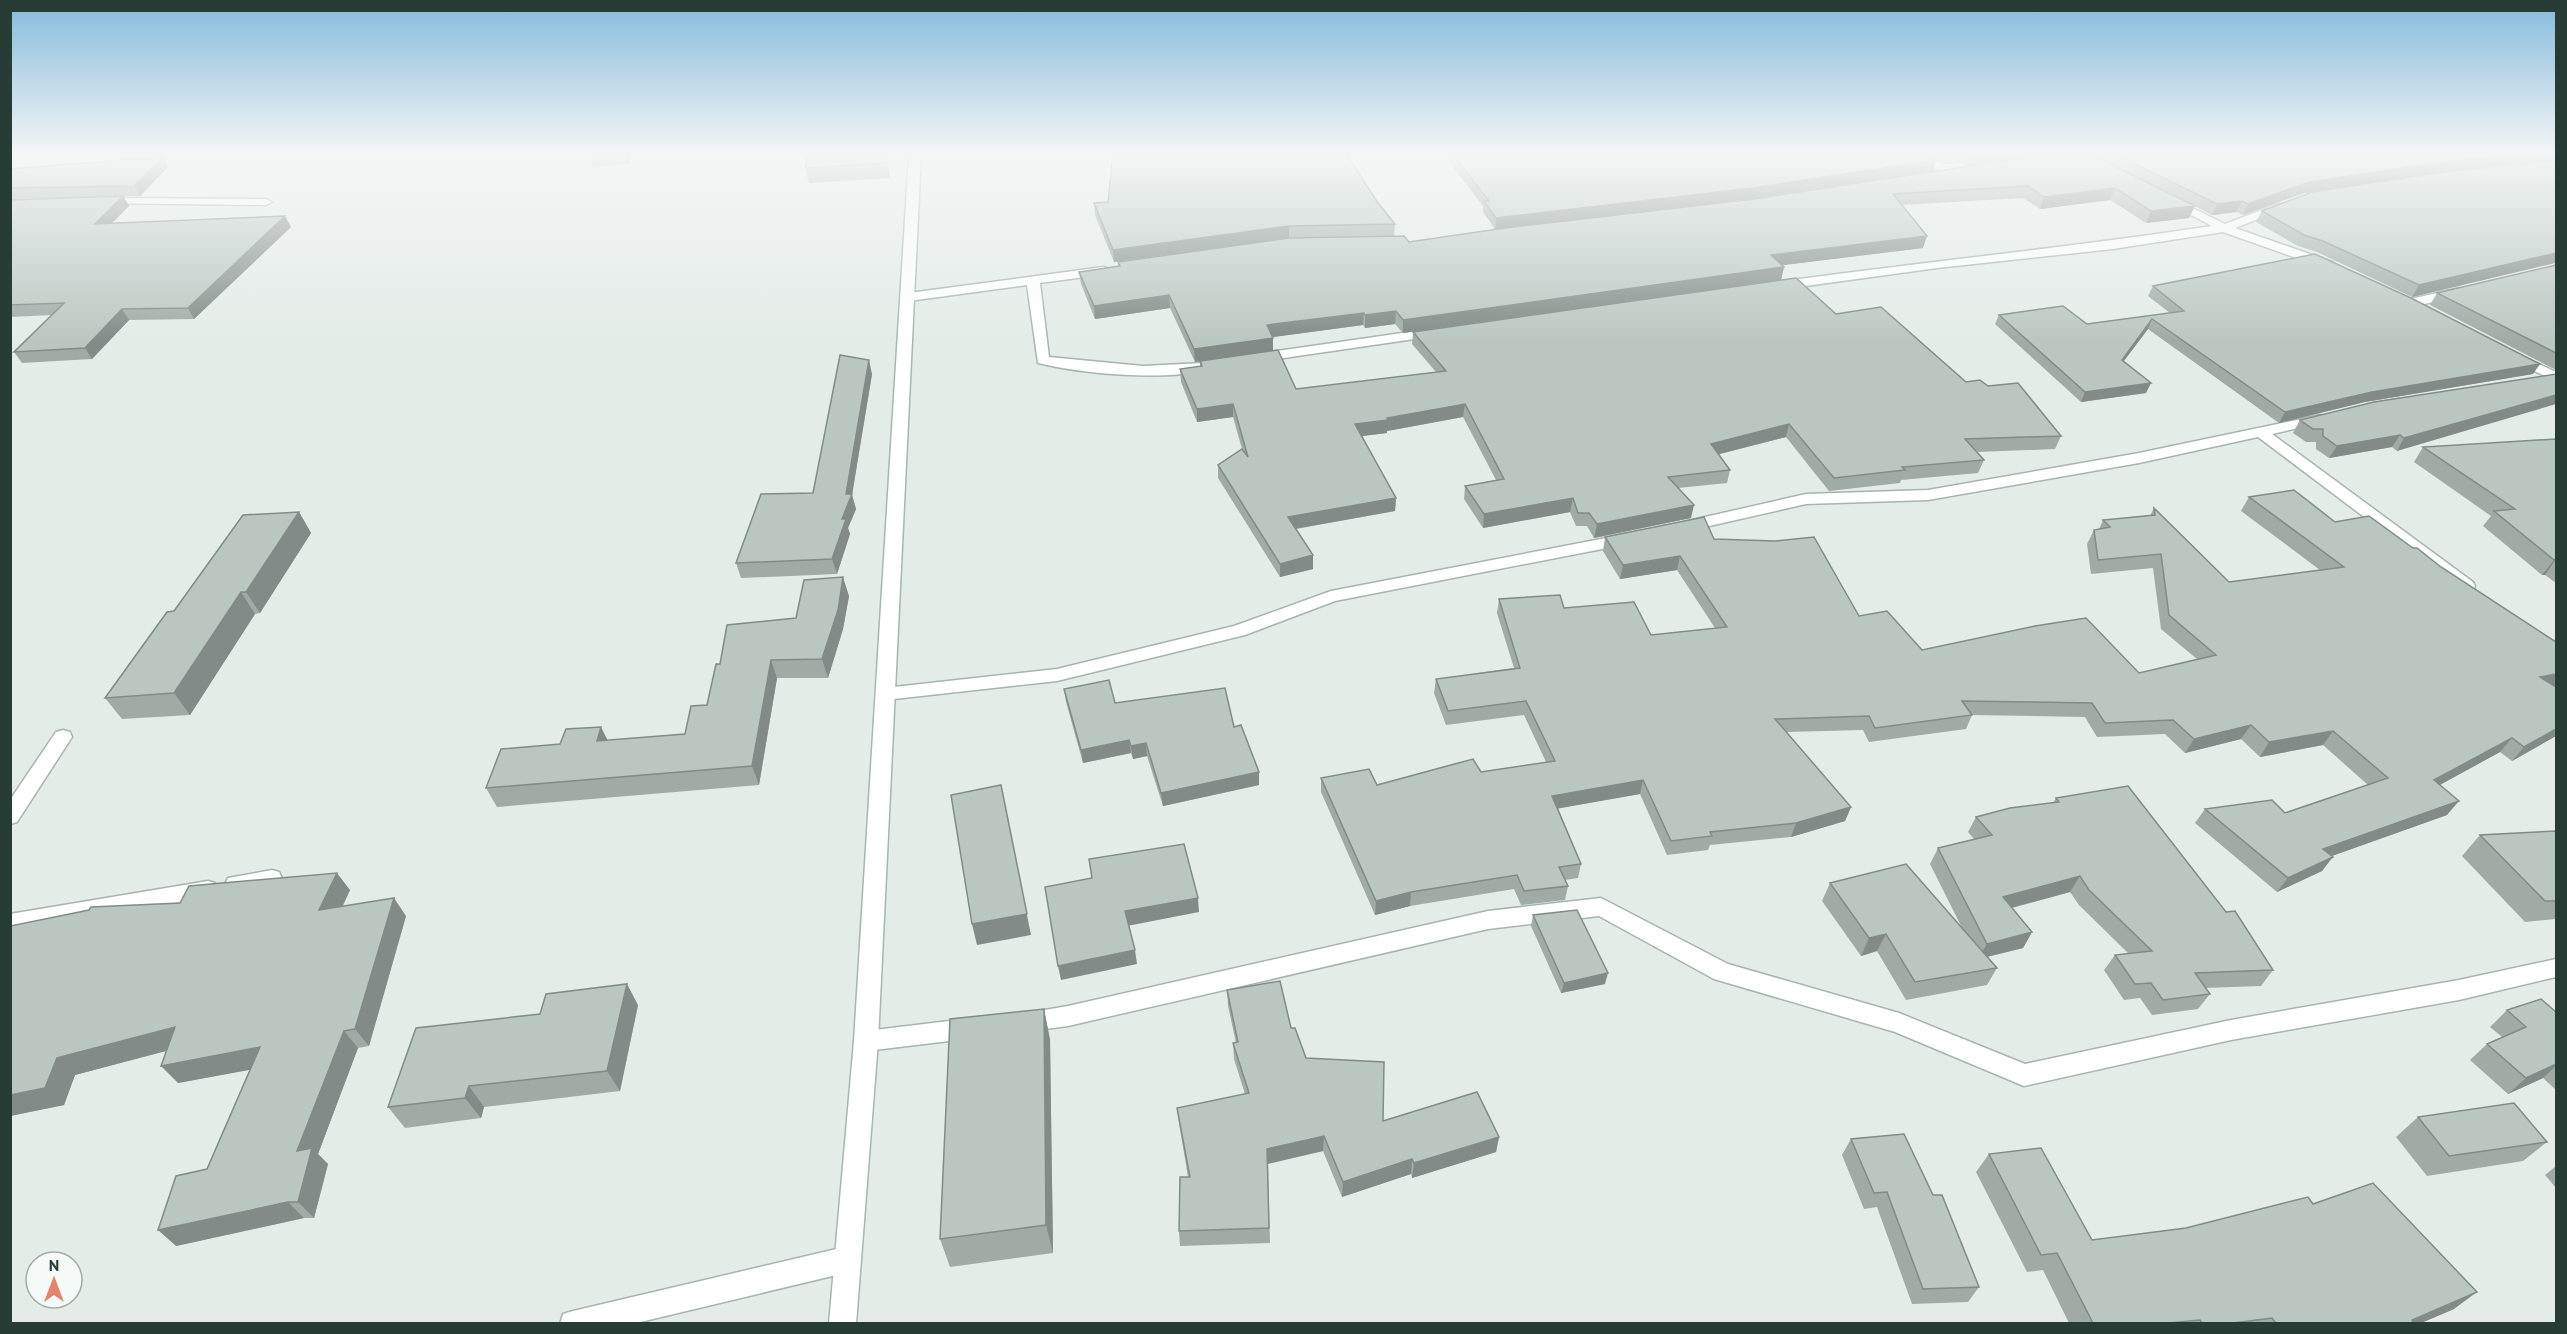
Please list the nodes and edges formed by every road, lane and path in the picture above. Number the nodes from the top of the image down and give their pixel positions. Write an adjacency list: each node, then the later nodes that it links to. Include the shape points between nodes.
1 (912, 217): 10 (street)
2 (2203, 217): 4 (street)
3 (2253, 217): 4 (street)
4 (2224, 228): 6 (street, via 2312,257); 8 (street)
5 (1111, 270): 7 (street)
6 (2341, 271)
7 (1033, 280): 10 (street); 15 (street, via 1043,360 1116,371 1183,370)
8 (1762, 288)
9 (2467, 290): 11 (street, via 2406,300)
10 (909, 297): 23 (street)
11 (2431, 313)
12 (1446, 331): 14 (street)
13 (2502, 350): 16 (street)
14 (1241, 361)
15 (1218, 364)
16 (2555, 378): 17 (street)
17 (2530, 381)
18 (2331, 416): 19 (street)
19 (2262, 433): 20 (street, via 1928,495 1806,499); 22 (street)
20 (1668, 530)
21 (1645, 535): 23 (street, via 1331,596 1239,631 1057,675)
22 (2477, 594)
23 (885, 694): 29 (street)
24 (63, 737): 25 (street)
25 (10, 817)
26 (272, 878): 27 (street)
27 (10, 923)
28 (2556, 968): 29 (street, via 2459,990 2231,1030 2024,1075 1899,1023 1722,972 1601,907 1488,920 1068,1016)
29 (866, 1041): 30 (street)
30 (845, 1260): 31 (street); 32 (street)
31 (573, 1323)
32 (842, 1323)

